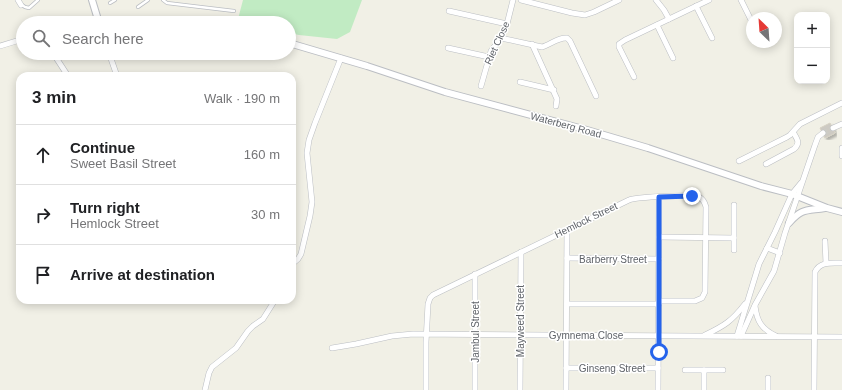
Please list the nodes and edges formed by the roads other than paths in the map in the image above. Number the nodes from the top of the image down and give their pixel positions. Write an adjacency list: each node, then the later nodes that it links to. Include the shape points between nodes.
1 (38, 0): 12 (lane, via 29,8)
2 (92, 0): 19 (street)
3 (115, 0): 13 (lane)
4 (148, 0): 14 (lane)
5 (163, 0): 16 (lane, via 166,3)
6 (513, 0): 21 (street, Riet Close)
7 (521, 0): 8 (street, via 585,15)
8 (618, 0)
9 (656, 0): 20 (street)
10 (709, 0): 15 (street)
11 (741, 0): 18 (street)
12 (20, 2)
13 (110, 3)
14 (138, 6)
15 (696, 6): 20 (street); 24 (street)
16 (234, 11)
17 (449, 11): 21 (street)
18 (747, 12)
19 (97, 16)
20 (669, 19): 22 (street)
21 (507, 24): 23 (street, Riet Close)
22 (657, 25): 32 (street); 37 (street, via 619,44)
23 (501, 38): 26 (street); 30 (street, Riet Close)
24 (712, 38)
25 (16, 41): 28 (street)
26 (532, 44): 40 (street); 41 (street, via 542,47 563,38 568,39)
27 (296, 45): 31 (street, Waterberg Road)
28 (0, 46)
29 (448, 48): 30 (street)
30 (489, 57): 39 (street, Riet Close)
31 (341, 58): 52 (street, Waterberg Road, via 445,92 630,143); 68 (street, via 309,140 311,210 300,254)
32 (673, 58)
33 (58, 60): 35 (street)
34 (111, 60): 36 (street)
35 (65, 72)
36 (116, 72)
37 (634, 77)
38 (520, 82): 40 (street)
39 (481, 86)
40 (554, 90): 43 (street, via 558,99)
41 (596, 96)
42 (842, 103): 46 (street, via 800,124)
43 (556, 106)
44 (842, 124): 45 (street)
45 (833, 128)
46 (793, 132): 50 (street); 51 (street, via 798,146)
47 (823, 133): 52 (street, via 817,140 802,183)
48 (842, 148): 49 (street)
49 (842, 156)
50 (740, 161)
51 (766, 164)
52 (795, 195): 55 (street, Waterberg Road); 57 (street); 63 (street)
53 (659, 197): 58 (street, Hemlock Street, via 628,200); 59 (street); 60 (street, Hemlock Street, via 695,196 702,199 706,207)
54 (734, 205): 61 (street)
55 (827, 208): 56 (street, Waterberg Road); 57 (street, via 800,212)
56 (842, 212)
57 (789, 223): 66 (street)
58 (567, 230): 65 (street, Hemlock Street); 67 (street)
59 (659, 237): 60 (street); 69 (street)
60 (706, 237): 61 (street); 74 (street, Hemlock Street, via 705,294 697,301)
61 (734, 238): 64 (street)
62 (825, 241): 70 (street)
63 (766, 248): 66 (street); 73 (street)
64 (734, 250)
65 (521, 252): 72 (street, Hemlock Street); 80 (street, Mayweed Street)
66 (780, 253): 77 (street, via 774,271)
67 (567, 258): 69 (street, Barberry Street); 76 (street)
68 (296, 259)
69 (659, 259): 74 (street)
70 (826, 263): 71 (street); 86 (street, via 817,268 815,275)
71 (842, 263)
72 (475, 274): 78 (street, Hemlock Street, via 430,298); 79 (street, Jambul Street)
73 (748, 300): 83 (street, via 728,323); 84 (street)
74 (659, 303): 76 (street, Hemlock Street); 82 (street)
75 (272, 304): 95 (street, via 263,319 253,326 236,348 211,369)
76 (567, 304): 81 (street)
77 (755, 304): 84 (street); 85 (street, via 760,323)
78 (427, 335): 79 (street, Gymnema Close); 88 (street, Gymnema Close, via 392,336); 96 (street, Hemlock Street)
79 (475, 335): 80 (street, Gymnema Close); 97 (street, Jambul Street)
80 (520, 335): 81 (street, Gymnema Close); 98 (street, Mayweed Street)
81 (567, 335): 82 (street, Gymnema Close); 89 (street)
82 (659, 336): 83 (street, Gymnema Close); 90 (street)
83 (702, 336): 84 (street, Gymnema Close)
84 (739, 336): 85 (street, Gymnema Close)
85 (777, 337): 86 (street, Gymnema Close)
86 (815, 337): 87 (street, Gymnema Close); 103 (street)
87 (842, 337)
88 (332, 348)
89 (566, 368): 90 (street, Ginseng Street); 99 (street)
90 (658, 368): 100 (street)
91 (685, 370): 92 (street)
92 (704, 370): 93 (street); 101 (street)
93 (723, 370)
94 (768, 378): 102 (street)
95 (205, 390)
96 (426, 390)
97 (474, 390)
98 (520, 390)
99 (566, 390)
100 (658, 390)
101 (704, 390)
102 (768, 390)
103 (814, 390)

